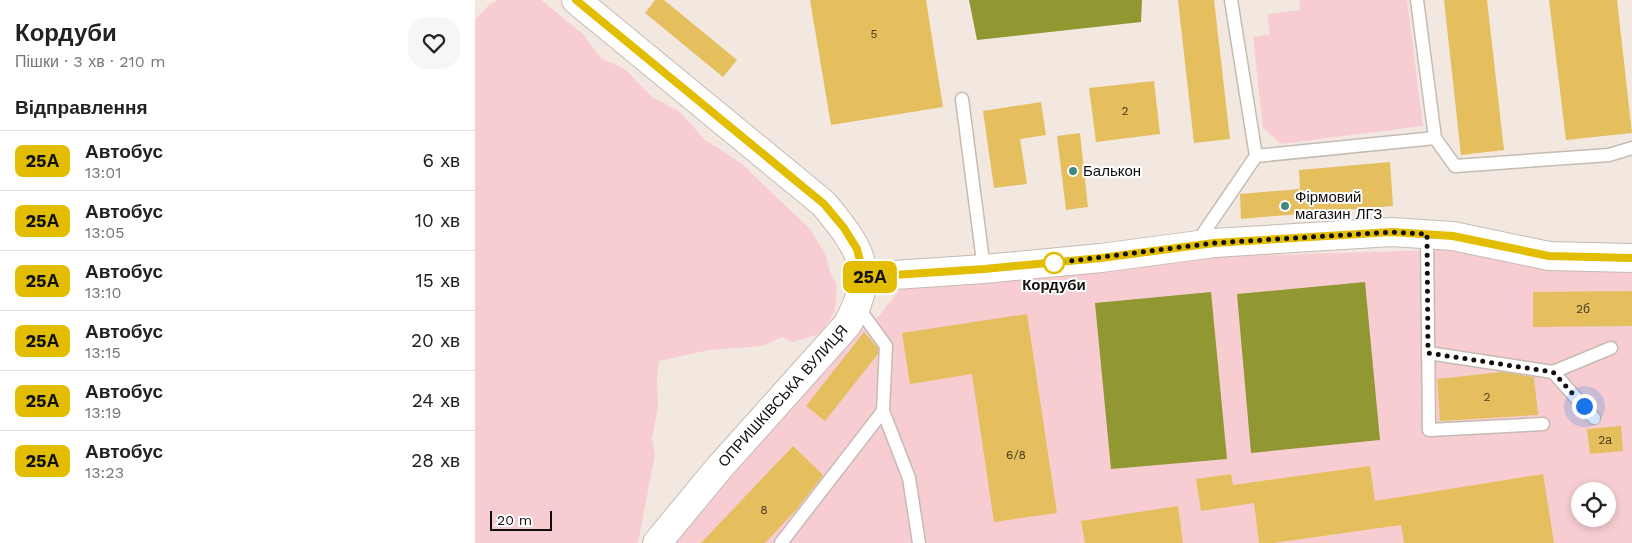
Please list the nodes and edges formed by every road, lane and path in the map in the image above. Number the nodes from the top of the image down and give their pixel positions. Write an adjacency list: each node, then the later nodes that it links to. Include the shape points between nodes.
1 (576, 0): 12 (street, ОПРИШКІВСЬКА ВУЛИЦЯ, via 824,204 857,249)
2 (1231, 0): 7 (lane)
3 (1417, 0): 5 (lane)
4 (962, 99): 11 (lane)
5 (1435, 138): 6 (lane, via 1455,166 1609,155); 7 (lane)
6 (1632, 148)
7 (1256, 156): 9 (lane)
8 (1427, 234): 9 (street, via 1392,232); 10 (street, via 1453,236 1549,256); 15 (lane)
9 (1194, 246): 11 (street)
10 (1632, 258)
11 (984, 269): 12 (street)
12 (864, 277): 13 (street, ОПРИШКІВСЬКА ВУЛИЦЯ)
13 (857, 306): 17 (lane, via 886,346); 20 (street, ОПРИШКІВСЬКА ВУЛИЦЯ, via 847,325 719,468)
14 (1611, 348): 16 (lane)
15 (1428, 353): 16 (lane); 19 (lane, via 1429,430)
16 (1553, 372): 18 (lane)
17 (883, 411): 21 (lane); 22 (lane, via 909,478)
18 (1594, 418)
19 (1543, 424)
20 (657, 543)
21 (781, 543)
22 (919, 543)

